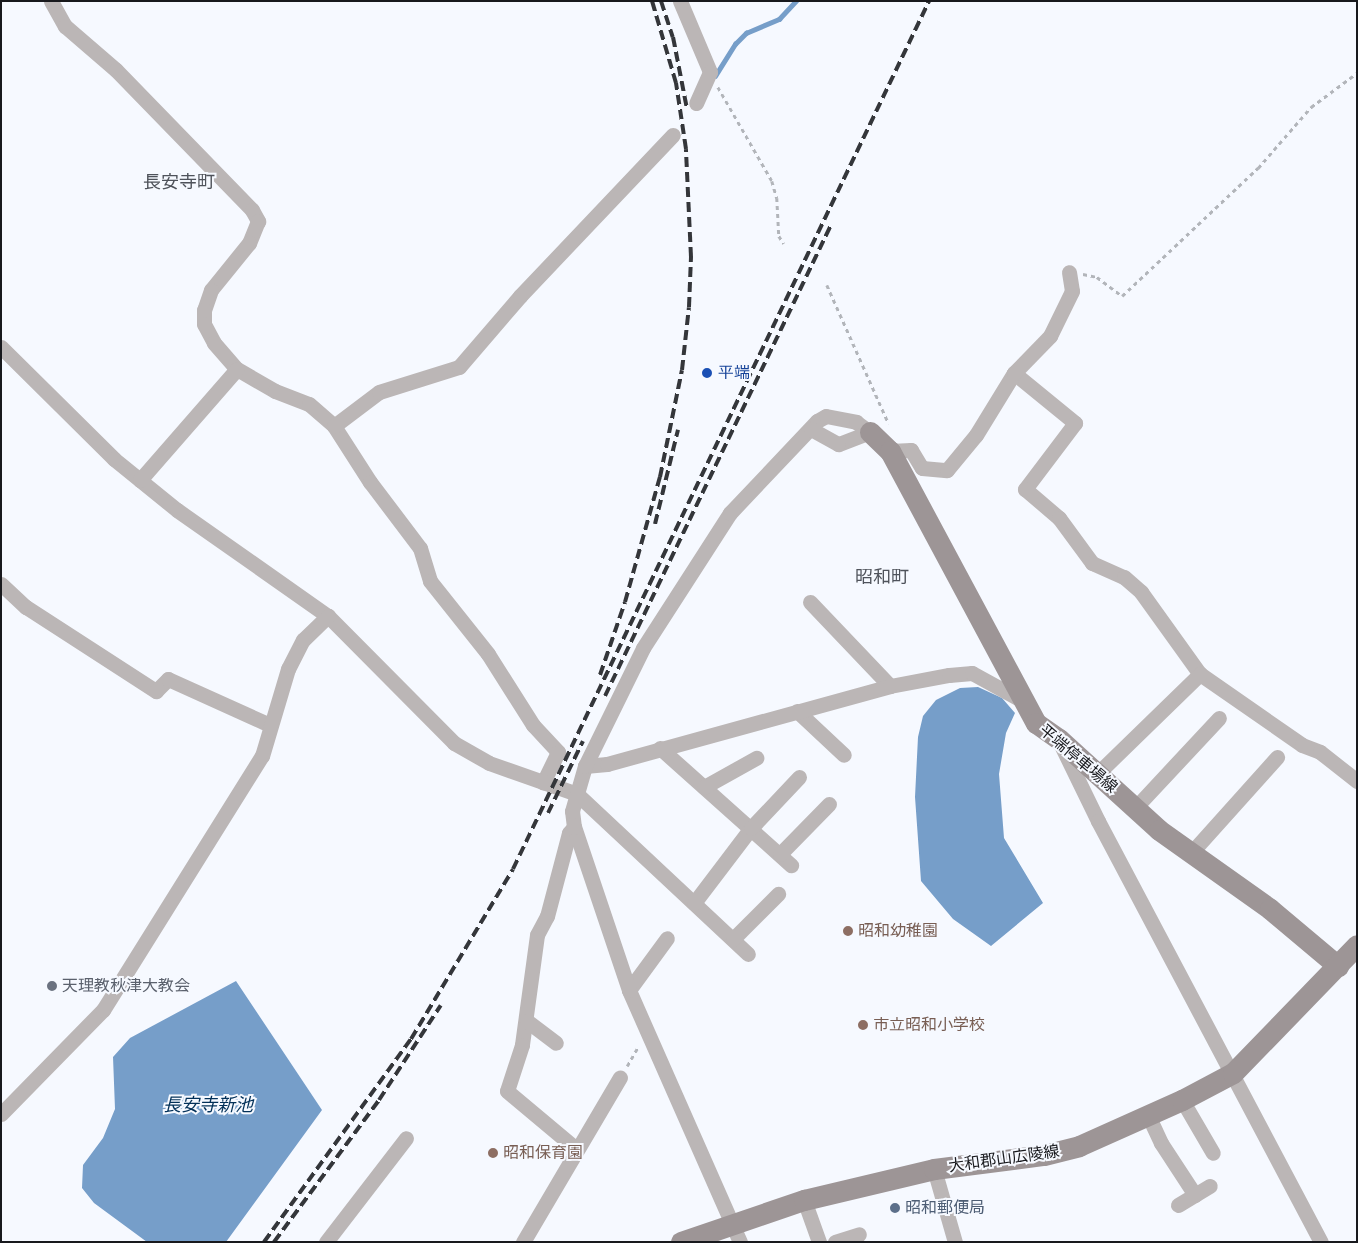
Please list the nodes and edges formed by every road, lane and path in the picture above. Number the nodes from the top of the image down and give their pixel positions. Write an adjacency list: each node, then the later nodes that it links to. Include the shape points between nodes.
1 (51, 1): 11 (street, via 65,26 116,70 252,210 258,221 248,243 211,290 204,310 204,324 214,343)
2 (680, 1): 5 (street, via 710,72)
3 (1357, 73): 8 (path, via 1311,107 1258,168 1122,296 1097,277)
4 (717, 85): 7 (path, via 772,181 777,198 779,236)
5 (696, 103)
6 (673, 135): 13 (street, via 520,296 459,367 379,392)
7 (784, 244)
8 (1069, 272): 12 (street, via 1072,292 1050,336)
9 (827, 285): 16 (path, via 895,438)
10 (1, 347): 17 (street, via 114,459)
11 (237, 369): 13 (street, via 275,391 309,404); 17 (street)
12 (1014, 373): 16 (street, via 976,435 947,470 922,468 911,450); 21 (street, via 1075,423 1025,489 1059,518 1092,563 1124,577 1141,592)
13 (334, 426): 36 (street, via 370,482 420,548 430,581 488,654 533,725 558,752)
14 (811, 429): 15 (street, via 838,444); 15 (street, via 826,416 856,422); 32 (street, via 730,513 643,648)
15 (870, 432): 16 (main road, 平端停車場線)
16 (890, 451): 23 (main road, 平端停車場線)
17 (140, 480): 20 (street, via 177,510)
18 (1, 584): 26 (street, via 26,607 156,691 168,679)
19 (810, 602): 22 (street)
20 (328, 616): 26 (street, via 303,640 288,669); 36 (street, via 454,743 489,762)
21 (1200, 674): 33 (street); 35 (street, via 1302,744 1320,752)
22 (890, 686): 23 (street, via 972,674); 24 (street)
23 (1023, 701): 27 (main road, 平端停車場線, via 1036,723)
24 (798, 711): 28 (street); 29 (street)
25 (1219, 718): 40 (street)
26 (270, 725): 58 (street, via 262,756 103,1010)
27 (1059, 739): 33 (main road, 平端停車場線); 55 (street, via 1098,821)
28 (660, 748): 32 (street, via 607,764); 37 (street)
29 (844, 755)
30 (1277, 757): 43 (street)
31 (756, 758): 37 (street)
32 (585, 766): 38 (street)
33 (1097, 774): 40 (main road, 平端停車場線)
34 (799, 777): 42 (street)
35 (1357, 781)
36 (544, 783): 38 (street)
37 (704, 787): 42 (street)
38 (577, 794): 41 (street, via 572,811); 45 (street)
39 (829, 804): 42 (street, via 785,860)
40 (1135, 808): 43 (main road, 平端停車場線)
41 (574, 827): 51 (street); 52 (street, via 569,833 546,916 536,935)
42 (750, 828): 45 (street)
43 (1191, 853): 50 (main road, 平端停車場線, via 1270,909)
44 (778, 894): 47 (street)
45 (694, 903): 47 (street)
46 (667, 938): 51 (street)
47 (732, 939): 49 (street)
48 (1357, 945): 50 (main road, 大和郡山広陵線)
49 (748, 954)
50 (1338, 966): 55 (main road, 大和郡山広陵線)
51 (628, 990): 53 (street)
52 (527, 1021): 54 (street); 61 (street, via 507,1091)
53 (648, 1034): 56 (path); 68 (street)
54 (556, 1043)
55 (1233, 1073): 57 (main road, 大和郡山広陵線); 76 (street)
56 (620, 1076): 61 (street)
57 (1182, 1100): 59 (main road, 大和郡山広陵線); 62 (street)
58 (1, 1114)
59 (1148, 1115): 63 (main road, 大和郡山広陵線, via 1079,1146 1044,1155); 65 (street, via 1161,1143)
60 (406, 1138): 70 (street)
61 (576, 1149): 71 (street)
62 (1213, 1153)
63 (934, 1169): 66 (main road, 大和郡山広陵線); 75 (street)
64 (1210, 1186): 65 (street)
65 (1195, 1195): 67 (street)
66 (804, 1200): 68 (main road, 大和郡山広陵線); 73 (street)
67 (1178, 1205)
68 (736, 1234): 72 (main road, 大和郡山広陵線)
69 (859, 1234): 74 (street)
70 (326, 1242)
71 (522, 1242)
72 (681, 1242)
73 (819, 1242)
74 (835, 1242)
75 (955, 1242)
76 (1321, 1242)

